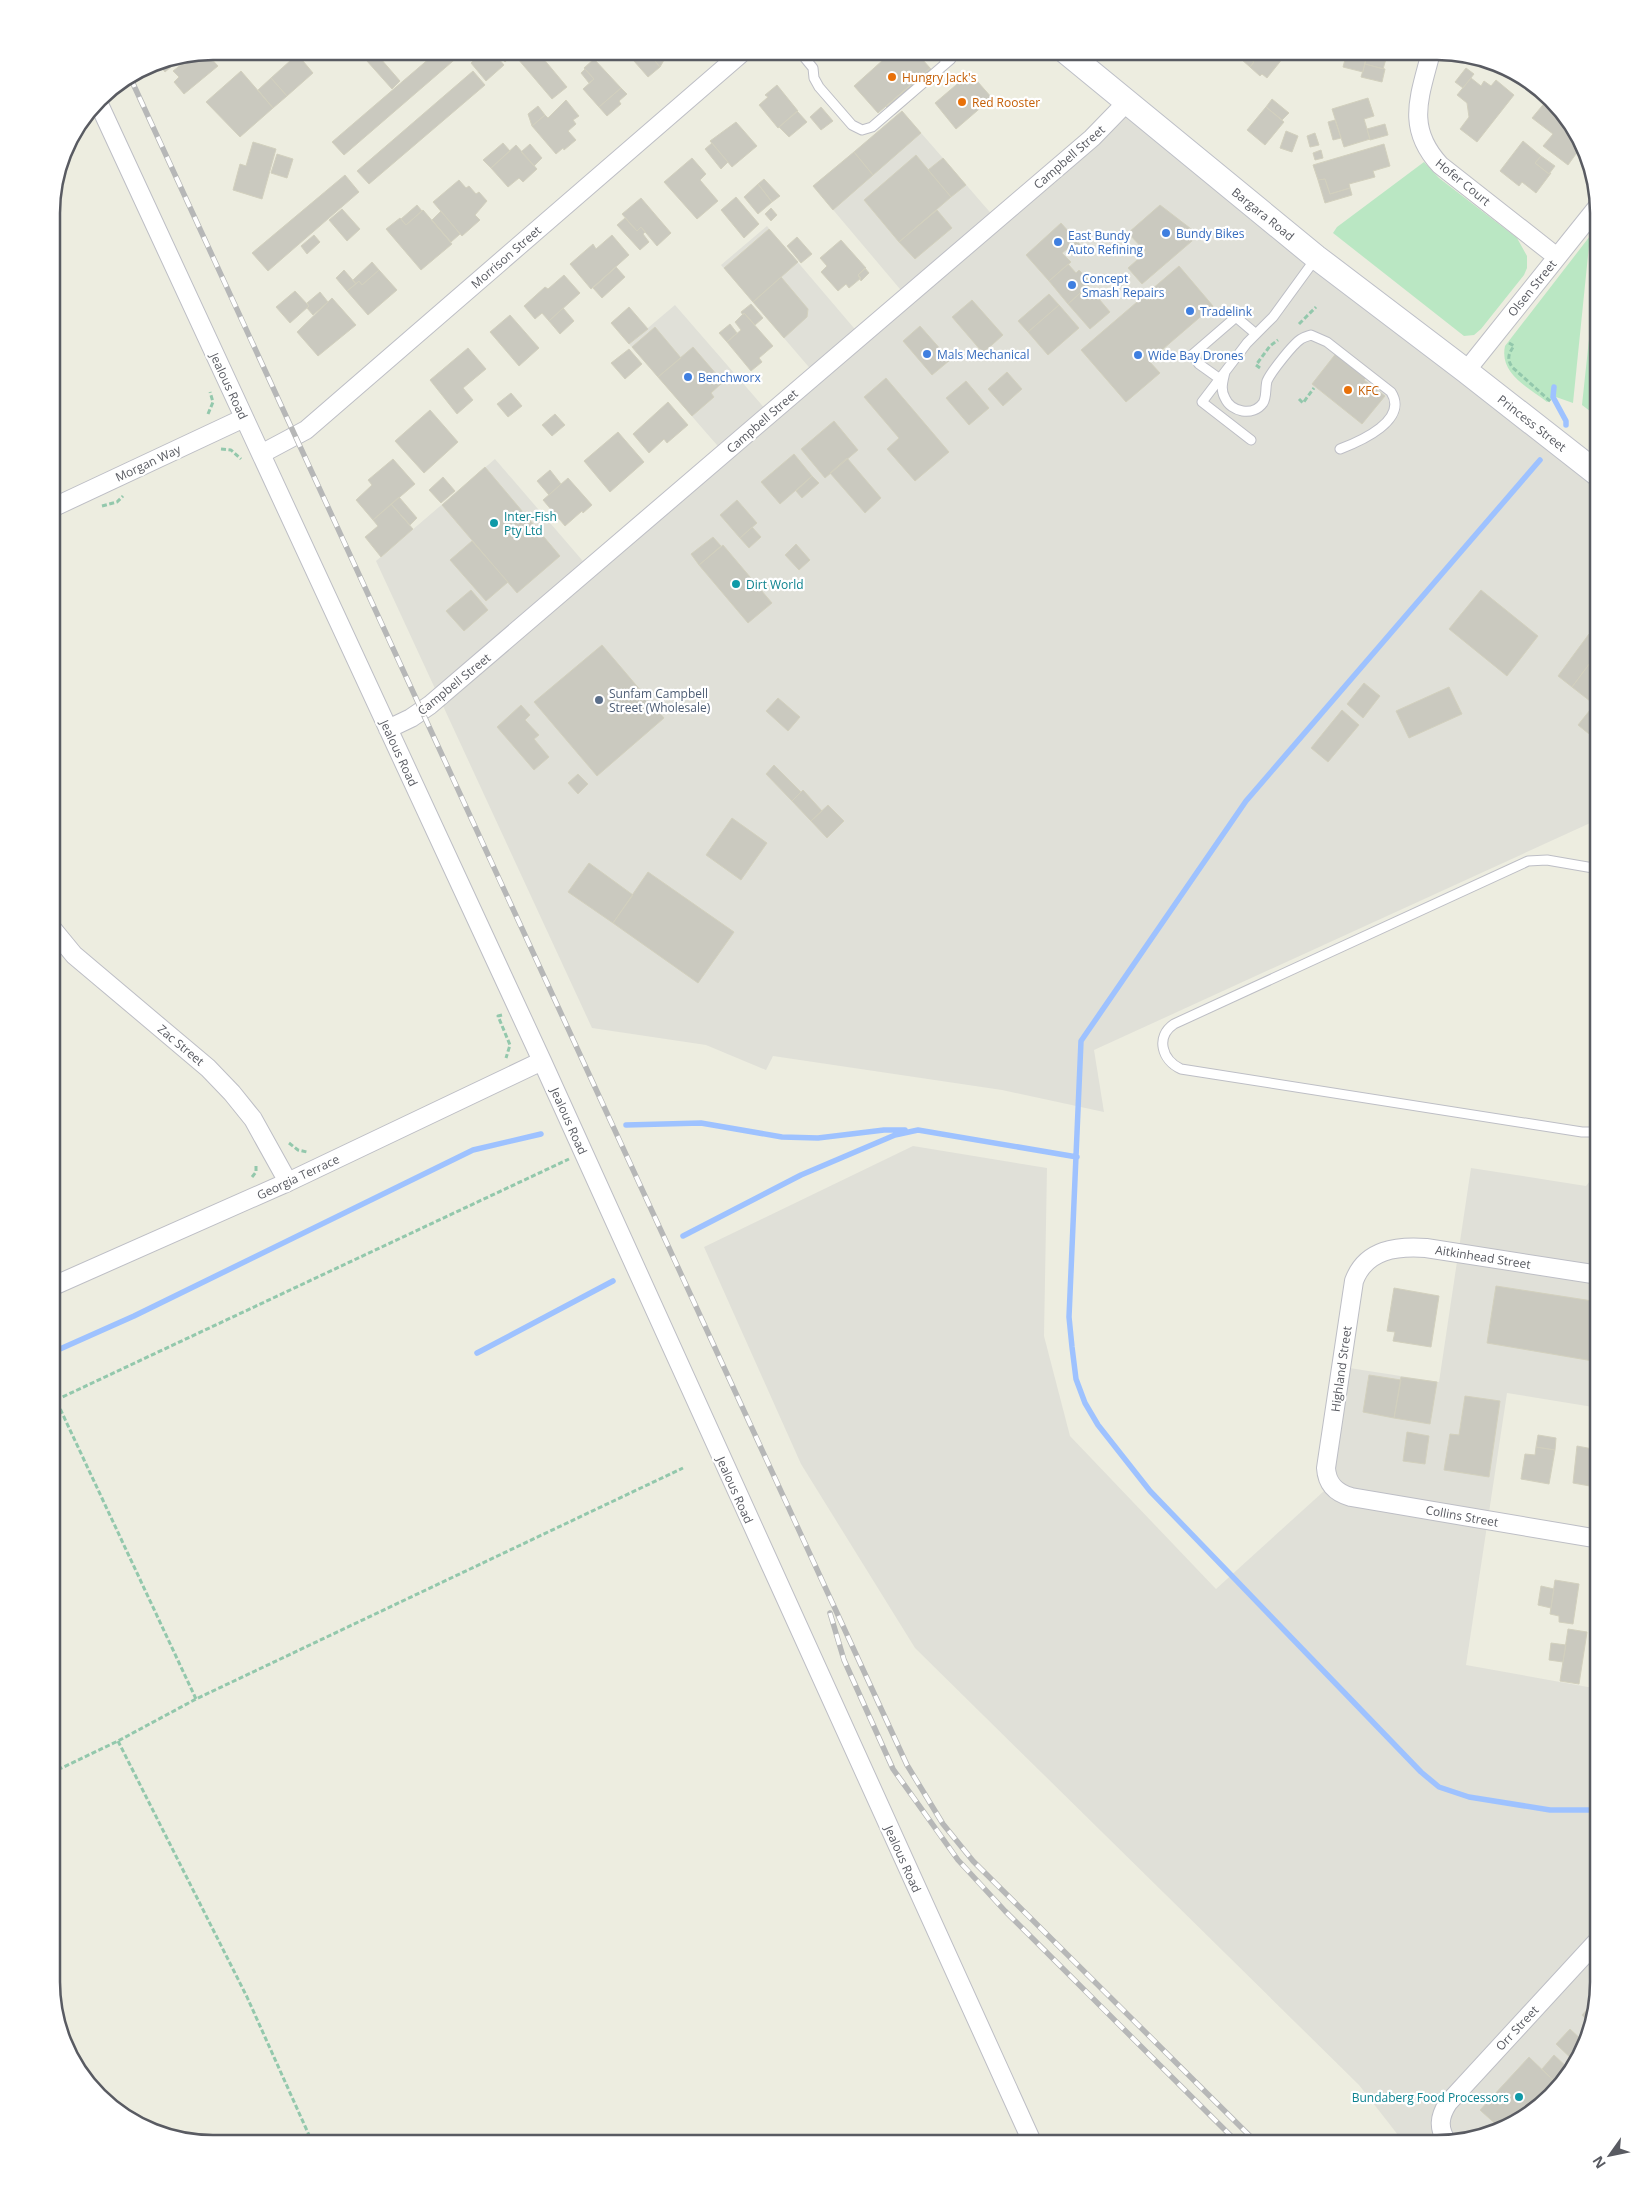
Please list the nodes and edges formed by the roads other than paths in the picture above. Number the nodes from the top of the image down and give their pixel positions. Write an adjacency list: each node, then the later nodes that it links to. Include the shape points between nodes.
1 (734, 60): 19 (street, Morrison Street, via 306,430)
2 (806, 60): 7 (lane, via 813,68 818,87 852,124 862,130 872,127)
3 (946, 60): 7 (lane)
4 (950, 60): 7 (lane)
5 (1075, 60): 8 (main road, Bargara Road)
6 (1429, 60): 12 (street, Hofer Court, via 1417,118 1419,131 1430,154)
7 (944, 65)
8 (1127, 102): 11 (main road, Bargara Road); 22 (street, Campbell Street, via 1092,138 455,684 421,712)
9 (101, 109): 16 (street, Jealous Road)
10 (1590, 216): 12 (street, Olsen Street)
11 (1316, 257): 13 (lane, via 1273,317); 14 (main road, Bargara Road)
12 (1557, 257): 14 (street, Olsen Street)
13 (1256, 334): 15 (lane); 15 (lane, via 1236,317 1192,355 1199,364)
14 (1466, 371): 20 (main road, Princess Street)
15 (1222, 376): 17 (lane, via 1202,402); 18 (lane, via 1222,392 1229,404 1242,411 1254,410 1265,398 1269,378 1301,339 1311,335 1327,342 1391,392 1396,404 1388,422)
16 (244, 418): 19 (street, Jealous Road); 21 (street, Morgan Way)
17 (1251, 440)
18 (1340, 449)
19 (261, 454): 22 (street, Jealous Road)
20 (1590, 468)
21 (60, 504)
22 (388, 729): 25 (street, Jealous Road)
23 (1590, 867): 26 (lane, via 1547,860 1528,861 1174,1024 1162,1039 1168,1059 1181,1069)
24 (60, 938): 27 (street, Zac Street, via 74,955 208,1068 232,1093 253,1119)
25 (542, 1061): 27 (street, Georgia Terrace); 34 (street, Jealous Road)
26 (1590, 1132)
27 (288, 1182): 30 (street, Georgia Terrace)
28 (1370, 1259): 29 (street, Aitkinhead Street, via 1384,1250 1406,1246); 31 (street, Highland Street, via 1358,1271 1354,1281 1326,1468)
29 (1590, 1275)
30 (60, 1283)
31 (1330, 1484): 32 (street, Collins Street, via 1351,1497)
32 (1590, 1537)
33 (1590, 1949): 35 (street, Orr Street, via 1448,2103 1440,2121)
34 (1029, 2135)
35 (1444, 2135)

